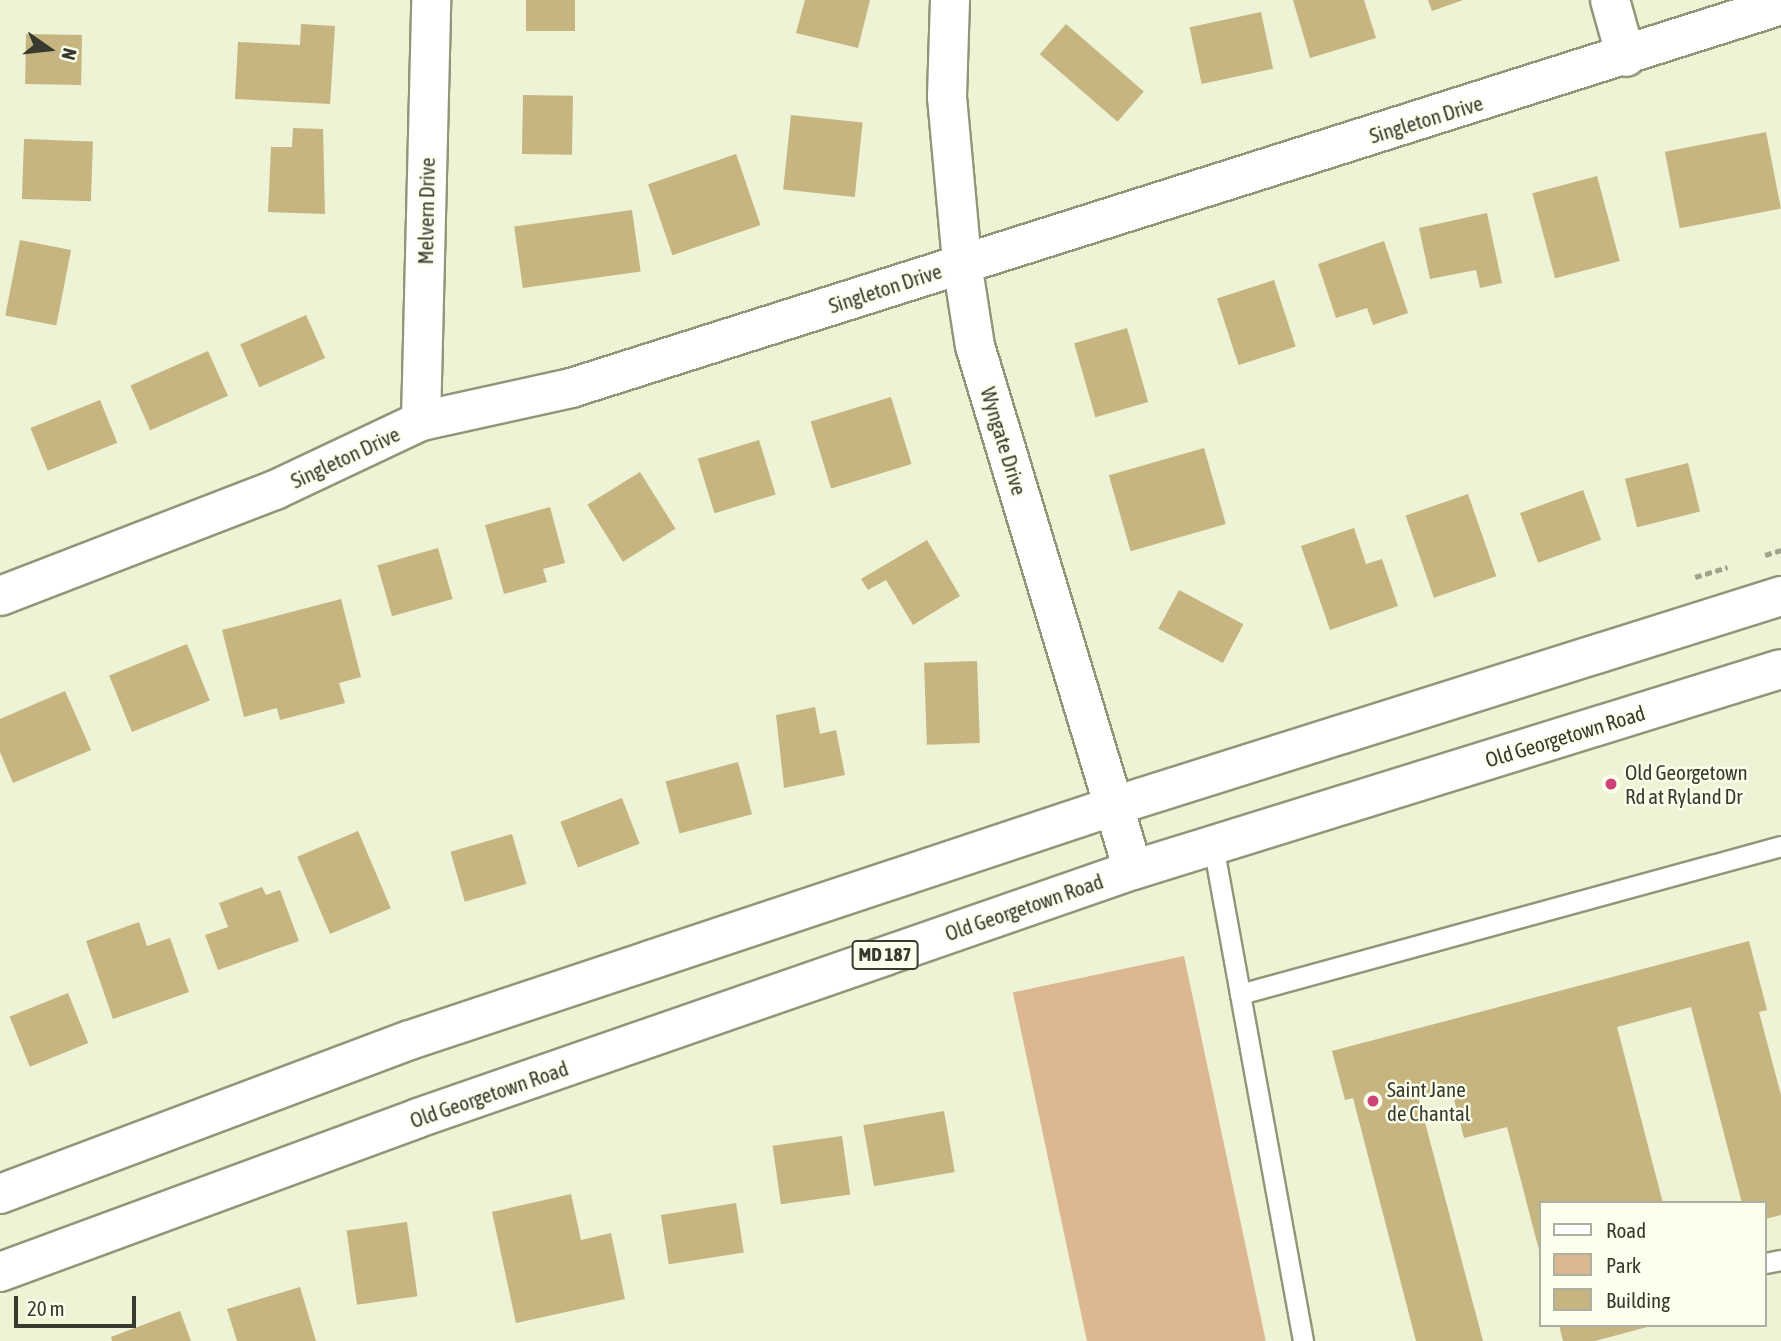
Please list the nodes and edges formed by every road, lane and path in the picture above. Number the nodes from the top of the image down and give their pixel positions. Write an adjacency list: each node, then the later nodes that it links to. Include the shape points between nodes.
1 (431, 0): 7 (main road, Melvern Drive)
2 (950, 0): 6 (main road, Wyngate Drive, via 947,97)
3 (1610, 0): 5 (main road)
4 (1781, 5): 5 (main road, Singleton Drive)
5 (1626, 57): 6 (main road, Singleton Drive)
6 (962, 263): 7 (main road, Singleton Drive, via 571,388); 11 (main road, Wyngate Drive, via 975,346)
7 (421, 421): 8 (main road, Singleton Drive, via 275,490)
8 (0, 596)
9 (1781, 596): 11 (main road)
10 (1781, 669): 12 (main road, Old Georgetown Road / MD 187)
11 (1114, 806): 14 (main road, Wyngate Drive); 16 (main road, via 410,1040)
12 (1213, 845): 14 (main road, Old Georgetown Road / MD 187); 15 (lane)
13 (1781, 846): 15 (lane)
14 (1133, 870): 17 (main road, Old Georgetown Road / MD 187, via 431,1114)
15 (1240, 994): 18 (lane)
16 (0, 1194)
17 (0, 1272)
18 (1303, 1341)

